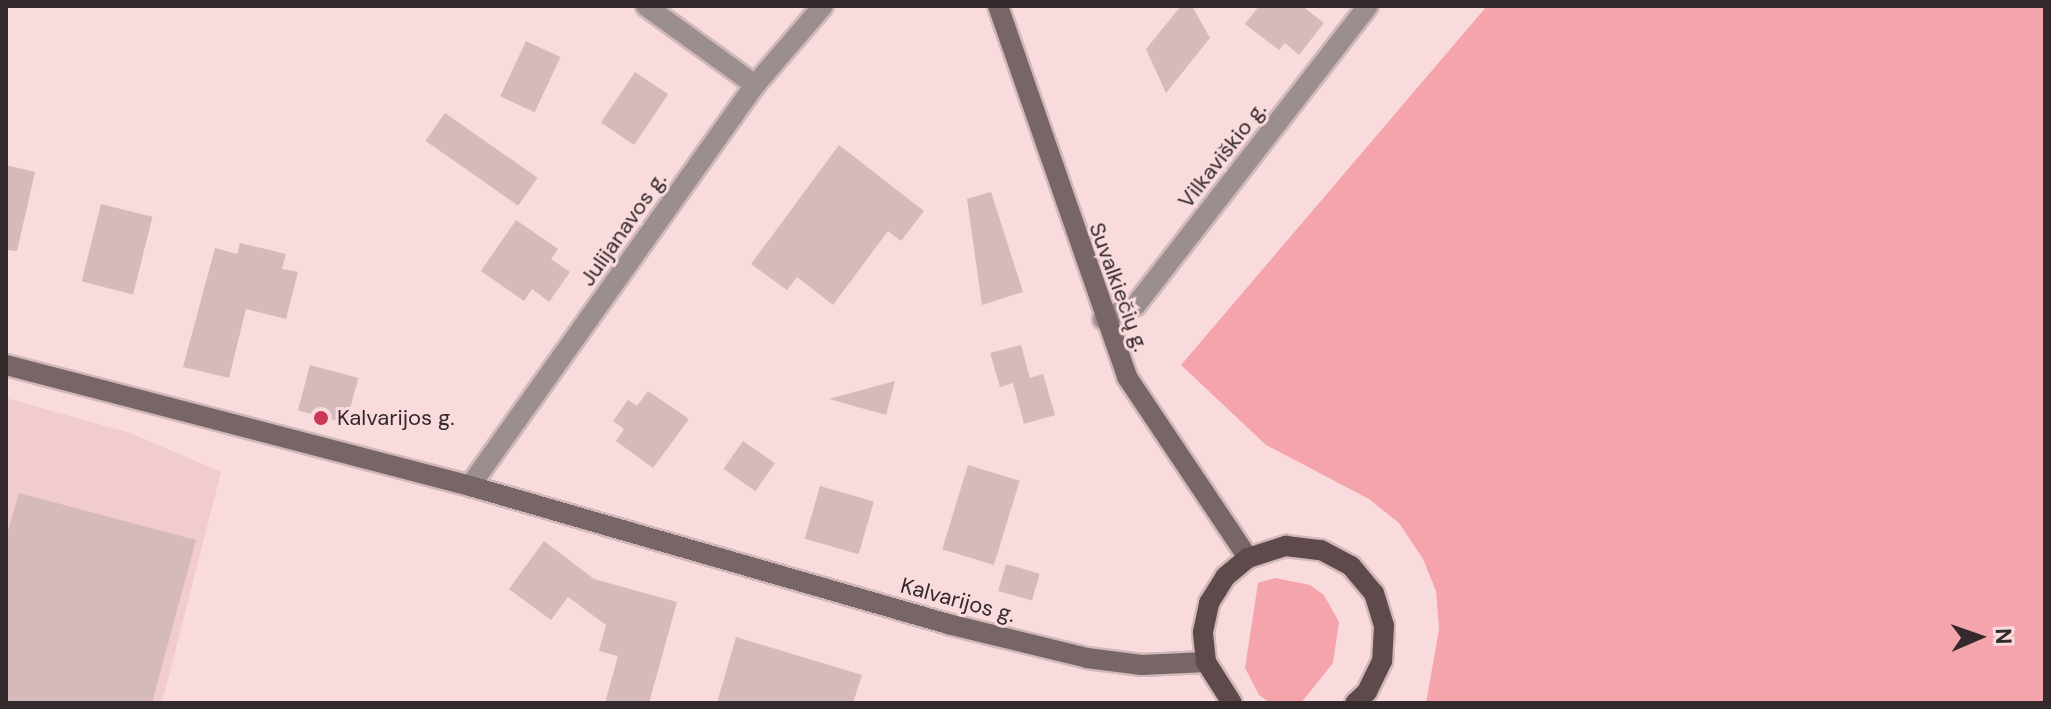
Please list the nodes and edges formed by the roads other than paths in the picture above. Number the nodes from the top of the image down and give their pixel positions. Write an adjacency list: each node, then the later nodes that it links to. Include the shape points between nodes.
1 (646, 6): 5 (street)
2 (823, 6): 5 (street, Julijanavos g.)
3 (998, 6): 6 (main road, Suvalkiečių g.)
4 (1368, 6): 6 (street, Vilkaviškio g., via 1136,305)
5 (755, 85): 8 (street, Julijanavos g.)
6 (1103, 319): 9 (main road, Suvalkiečių g., via 1127,377 1167,443)
7 (6, 365): 8 (main road, Kalvarijos g.)
8 (470, 486): 10 (main road, Kalvarijos g., via 948,624 1087,658 1142,665)
9 (1248, 558): 10 (main road, via 1225,577 1209,603 1203,632); 12 (main road, via 1286,546 1321,550 1351,566 1374,593 1384,626 1382,661 1367,692)
10 (1206, 662): 11 (main road)
11 (1228, 702)
12 (1355, 703)

